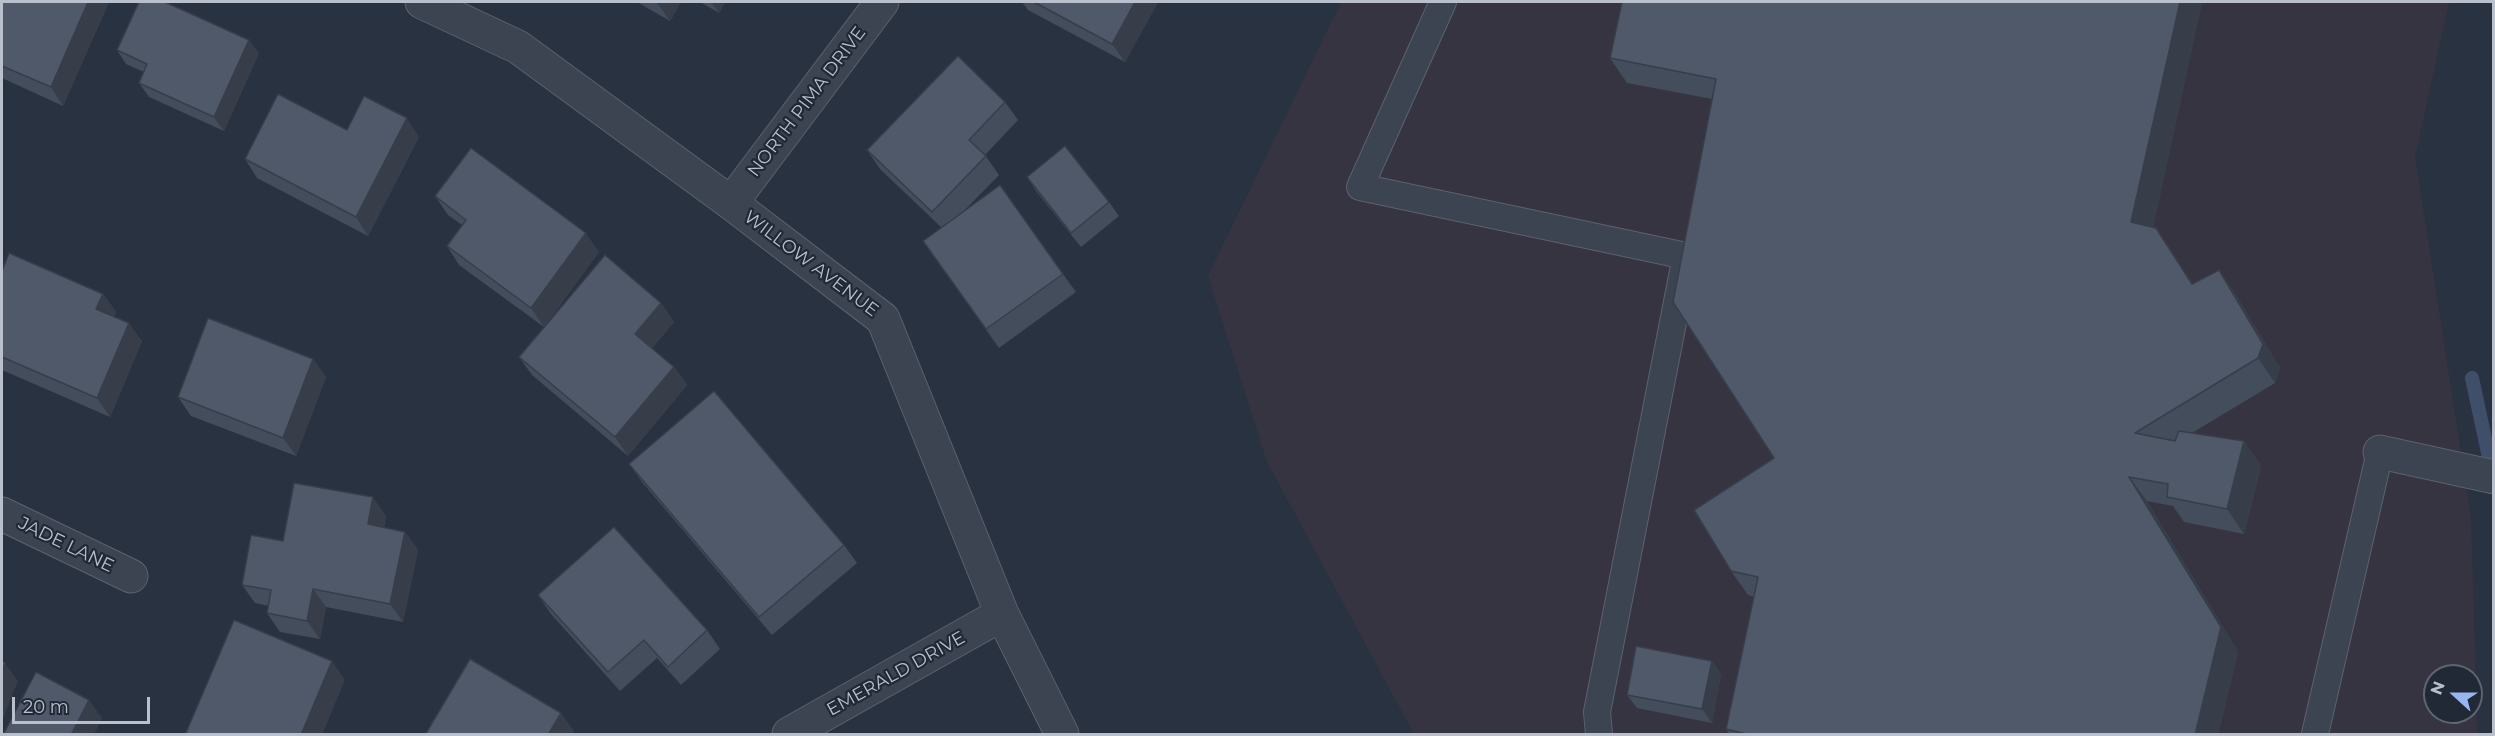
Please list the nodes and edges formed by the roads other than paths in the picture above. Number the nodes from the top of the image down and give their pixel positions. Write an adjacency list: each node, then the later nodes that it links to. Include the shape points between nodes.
1 (422, 2): 4 (street, WILLOW AVENUE, via 518,47)
2 (882, 2): 4 (street, NORTH PIMA DRIVE)
3 (1443, 2): 12 (lane, via 1360,187 1686,256 1597,711)
4 (731, 203): 9 (street, WILLOW AVENUE, via 883,319)
5 (2380, 452): 6 (street); 13 (lane)
6 (2482, 475)
7 (2, 514): 8 (street, JADE LANE)
8 (131, 576)
9 (1002, 614): 10 (street, EMERALD DRIVE); 11 (street, WILLOW AVENUE)
10 (789, 735)
11 (1062, 735)
12 (1599, 735)
13 (2315, 735)

